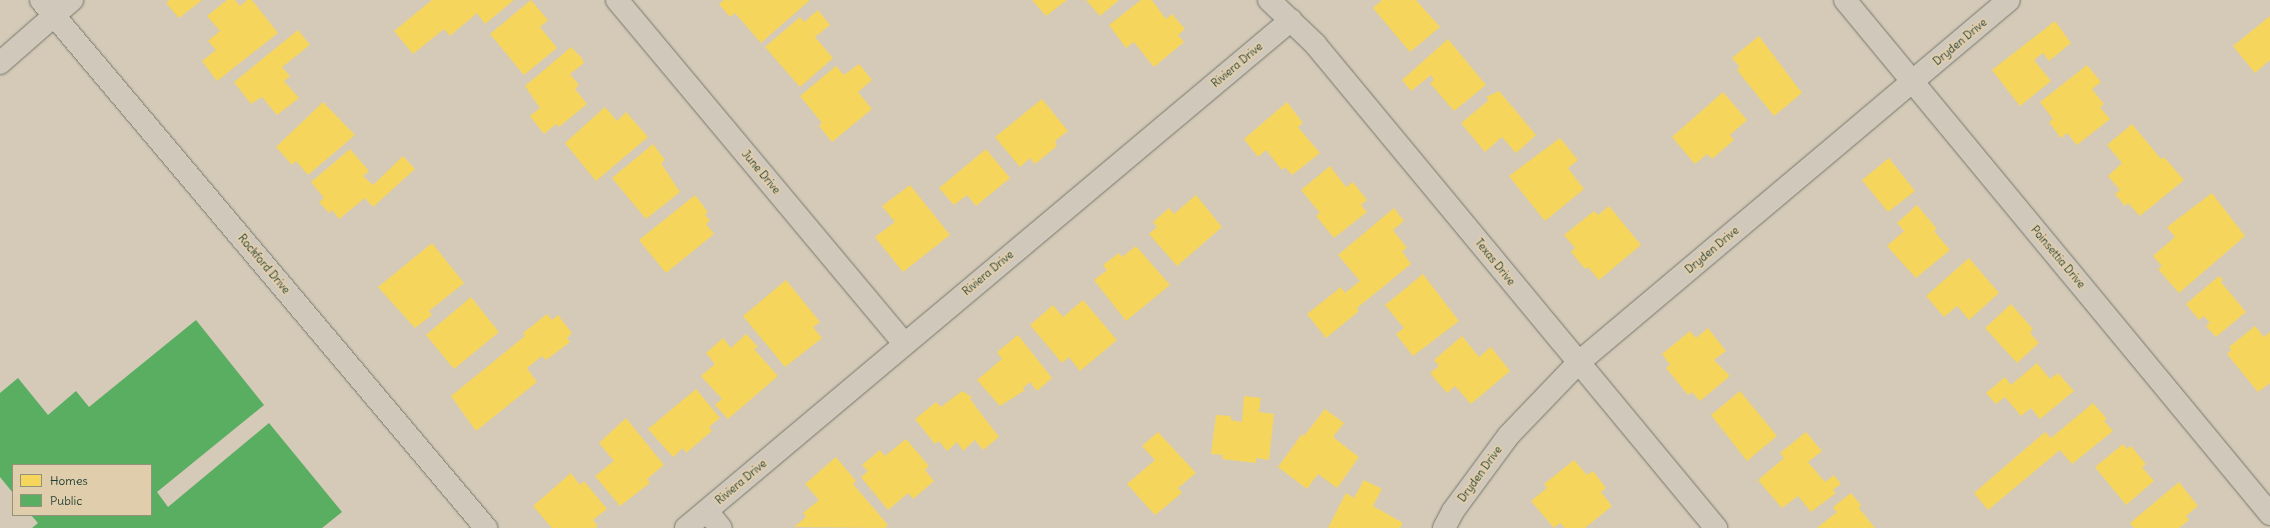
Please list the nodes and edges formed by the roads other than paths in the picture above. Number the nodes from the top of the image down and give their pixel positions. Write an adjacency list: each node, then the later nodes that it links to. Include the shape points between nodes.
1 (72, 0): 6 (street)
2 (617, 0): 10 (street, June Drive)
3 (1269, 0): 7 (street, Texas Drive)
4 (1845, 0): 9 (street, Poinsettia Drive)
5 (2009, 0): 9 (street, Dryden Drive)
6 (47, 8): 8 (street); 14 (street, Rockford Drive)
7 (1291, 20): 10 (street, Riviera Drive); 11 (street, Texas Drive, via 1315,44)
8 (0, 63)
9 (1913, 82): 11 (street, Dryden Drive); 13 (street, Poinsettia Drive)
10 (904, 343): 12 (street, Riviera Drive)
11 (1578, 363): 17 (street, Dryden Drive, via 1509,435 1453,511); 18 (street, Texas Drive)
12 (707, 511): 15 (street, Riviera Drive); 16 (street)
13 (2270, 514)
14 (486, 528)
15 (686, 528)
16 (721, 528)
17 (1444, 528)
18 (1716, 528)

